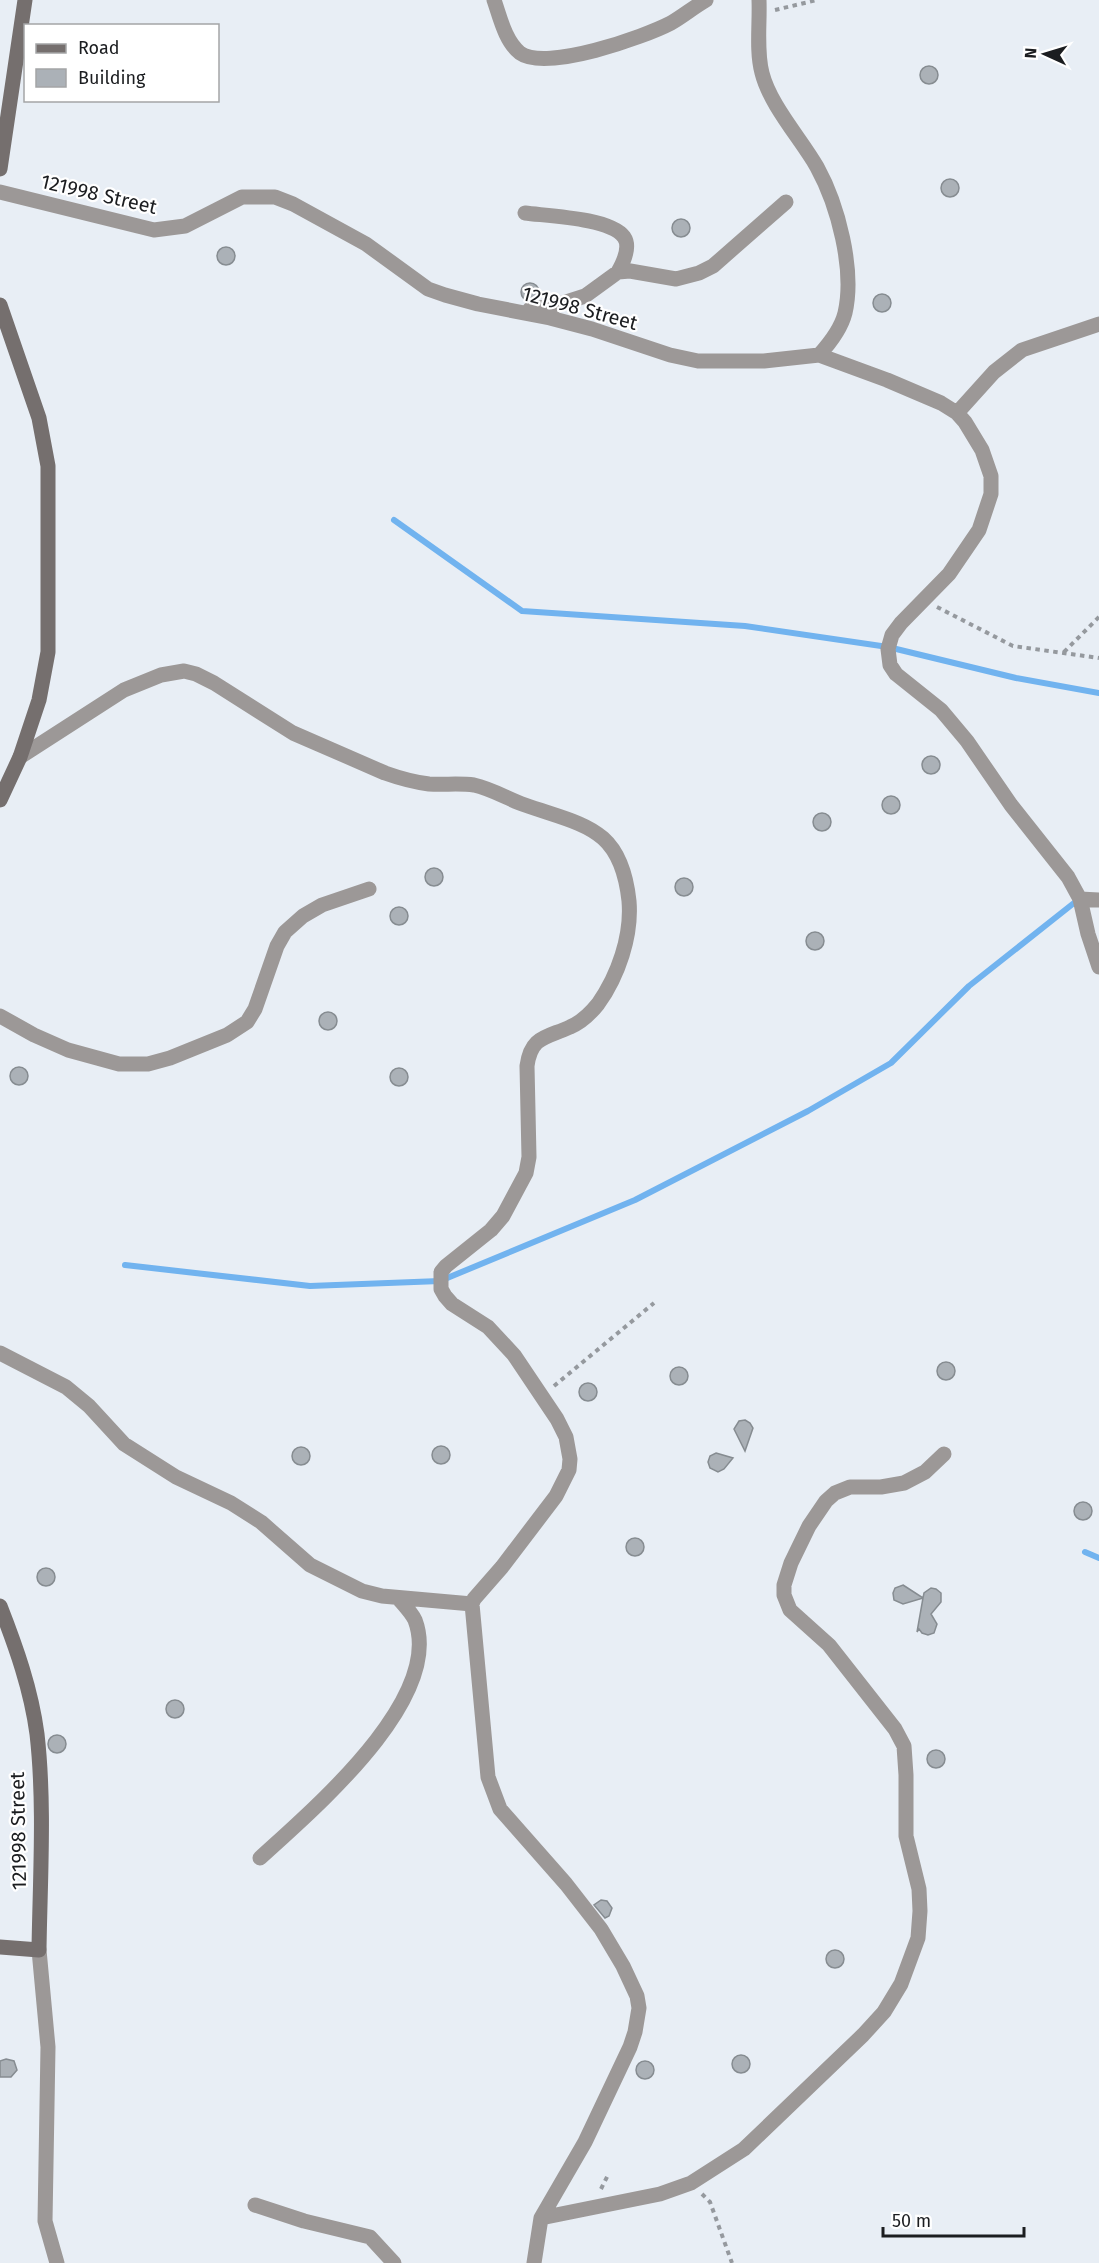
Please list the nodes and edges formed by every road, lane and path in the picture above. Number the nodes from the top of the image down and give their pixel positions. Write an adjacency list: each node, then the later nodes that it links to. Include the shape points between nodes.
1 (25, 0): 6 (street)
2 (494, 0): 3 (street, via 515,48 522,54 549,59 627,41 670,23)
3 (706, 0)
4 (816, 0): 5 (path)
5 (759, 7): 14 (street, via 761,72 817,168 834,208 845,254 845,312 841,325)
6 (0, 169)
7 (0, 192): 11 (street, 121998 Street, via 154,230 185,226 243,197 275,197 366,244 428,288)
8 (786, 202): 10 (street, via 713,266 699,273 676,279)
9 (525, 213): 10 (street, via 602,224 618,231 626,241 626,254)
10 (618, 272): 11 (street, via 585,296)
11 (521, 312): 14 (street, 121998 Street, via 698,361 764,361)
12 (1, 314): 20 (street, via 39,418 48,466 48,652 39,700)
13 (1099, 324): 15 (street, via 1023,350 994,372)
14 (819, 355): 15 (street, via 941,403)
15 (957, 413): 16 (street, via 982,450 991,476 991,494 979,530 949,574)
16 (923, 600): 18 (path, via 1013,646); 23 (street, via 892,635 888,649 890,665 941,710 960,733 1068,877)
17 (1099, 617): 18 (path)
18 (1064, 652): 19 (path)
19 (1099, 658)
20 (20, 757): 21 (street); 29 (street, via 124,690 161,675 184,671 214,683 293,733 385,772 429,784 490,789 587,827 609,843 622,868 630,909 618,965 606,993 590,1015 533,1046 527,1066 526,1173 491,1230 441,1272 445,1296 502,1341)
21 (0, 800)
22 (369, 889): 26 (street, via 322,905 285,932 247,1022 227,1035 170,1058 148,1064 119,1064 68,1050)
23 (1080, 899): 24 (street); 25 (street)
24 (1099, 900)
25 (1099, 967)
26 (0, 1016)
27 (654, 1303): 29 (path)
28 (0, 1353): 31 (street, via 66,1388 89,1406 124,1444 261,1522 310,1565 362,1591)
29 (542, 1396): 32 (street, via 566,1437 569,1470 556,1496)
30 (944, 1454): 37 (street, via 914,1479 881,1487 850,1487 835,1493 809,1526 791,1563 784,1595 790,1610 829,1646 904,1746 906,1836 919,1889 920,1911 913,1954 884,2012 863,2035 744,2149)
31 (398, 1598): 32 (street); 34 (street, via 414,1620 419,1646 416,1672 403,1700 382,1735 343,1779)
32 (472, 1604): 39 (street, via 488,1777 501,1809 601,1929 623,1966 639,2008 630,2047 585,2142)
33 (0, 1606): 36 (street, 121998 Street, via 22,1668 37,1734)
34 (260, 1858)
35 (0, 1947): 36 (street)
36 (39, 1950): 40 (street, via 48,2046 45,2221)
37 (691, 2183): 39 (street, via 660,2194); 43 (path, via 710,2202)
38 (255, 2205): 41 (street, via 370,2237)
39 (541, 2218): 42 (street)
40 (57, 2263)
41 (394, 2263)
42 (534, 2263)
43 (732, 2263)

